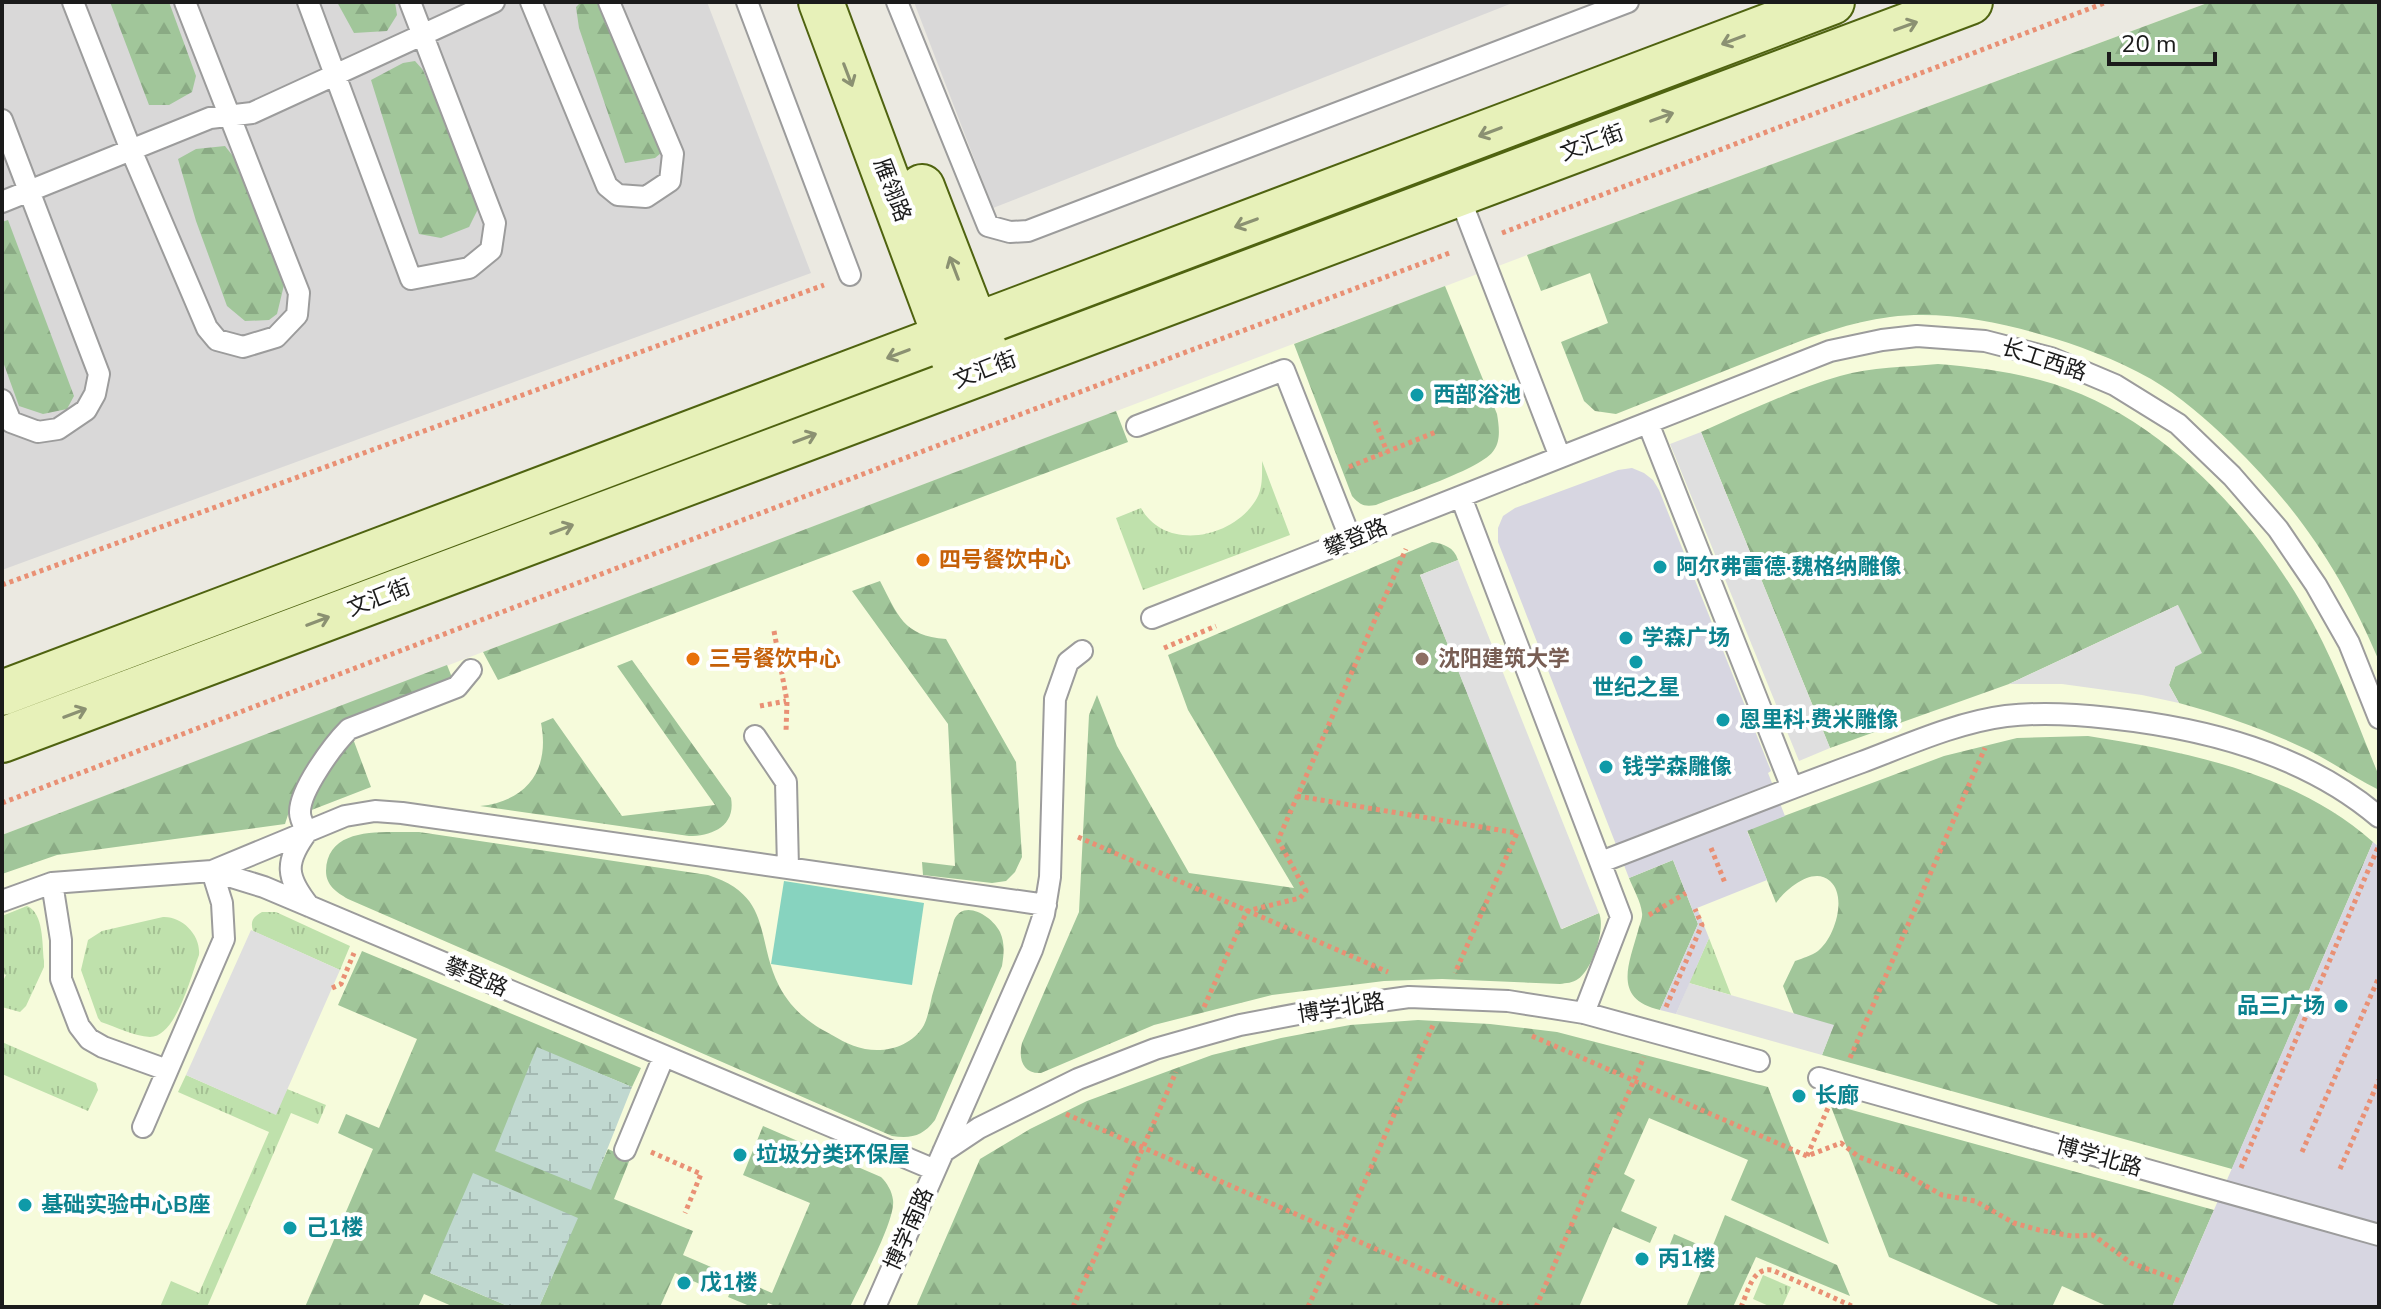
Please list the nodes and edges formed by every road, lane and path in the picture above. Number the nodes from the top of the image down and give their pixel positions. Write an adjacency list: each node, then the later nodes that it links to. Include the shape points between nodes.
1 (73, 2): 21 (lane)
2 (185, 2): 19 (lane)
3 (308, 2): 18 (lane)
4 (410, 2): 17 (lane)
5 (494, 2): 17 (lane)
6 (531, 2): 7 (lane, via 607,186 618,195 646,197 670,181 673,154)
7 (609, 2)
8 (747, 2): 26 (lane)
9 (821, 2): 27 (street, 雁翎路, one-way to 27)
10 (850, 2): 27 (street, 雁翎路, one-way to 10)
11 (897, 2): 12 (lane, via 988,226 1010,232 1028,231)
12 (1628, 2)
13 (1832, 2): 16 (street, 文汇街)
14 (1970, 2): 23 (street, 文汇街, one-way to 14)
15 (2107, 2): 25 (path)
16 (1778, 12): 27 (street, 文汇街, one-way to 27)
17 (423, 34): 18 (lane); 18 (lane, via 495,223 491,250 469,268 411,279)
18 (336, 74): 19 (lane, via 252,113)
19 (229, 115): 21 (lane); 21 (lane, via 299,293 297,315 276,337 243,347 217,340 207,328)
20 (2, 120): 22 (lane)
21 (131, 150): 22 (lane)
22 (30, 192): 24 (lane); 29 (lane, via 99,374 86,410 58,429 38,432 11,422)
23 (1458, 193): 25 (lane); 28 (street, 文汇街)
24 (2, 202)
25 (1477, 243): 35 (lane); 55 (path)
26 (850, 275): 40 (path)
27 (961, 330): 28 (street, 雁翎路); 45 (street, 文汇街, one-way to 45)
28 (976, 374): 51 (street, 文汇街, one-way to 28)
29 (2, 400)
30 (1375, 421): 34 (path)
31 (1648, 423): 35 (lane, 长工西路); 49 (lane, 长工西路, via 1830,351 1882,340 1917,336 1985,341 2051,358 2115,385 2178,424 2232,476 2278,529 2316,585 2349,643); 53 (lane)
32 (1137, 426): 36 (lane, via 1284,370)
33 (1436, 432): 34 (path)
34 (1387, 452): 36 (path)
35 (1560, 457): 37 (lane, 攀登路)
36 (1326, 476): 38 (lane)
37 (1461, 497): 38 (lane, 攀登路); 59 (lane)
38 (1351, 540): 41 (lane, 攀登路)
39 (1408, 544): 54 (path)
40 (2, 585)
41 (1152, 618)
42 (774, 631): 46 (path)
43 (1082, 651): 65 (lane, via 1068,662 1055,699)
44 (471, 670): 57 (lane, via 457,687 349,729 303,795 300,815)
45 (2, 693)
46 (787, 701): 47 (path); 52 (path)
47 (760, 706)
48 (1998, 718): 53 (lane, via 1941,732); 56 (lane, via 2063,713 2198,731 2311,772); 81 (path)
49 (2379, 718)
50 (755, 736): 52 (lane)
51 (2, 740)
52 (786, 782): 60 (lane)
53 (1792, 788): 59 (lane)
54 (1297, 796): 72 (path, via 1517,833); 75 (path, via 1278,840 1306,891 1300,898 1247,911)
55 (2, 803)
56 (2379, 817)
57 (307, 832): 60 (lane, via 345,816 402,813); 61 (lane); 66 (lane, via 293,850 290,870)
58 (2379, 845): 89 (path)
59 (1601, 862): 73 (lane, via 1621,917)
60 (788, 868): 65 (lane)
61 (212, 871): 62 (lane, 攀登路); 66 (lane, 攀登路); 78 (lane, via 222,903 224,939)
62 (52, 883): 64 (lane, 攀登路); 78 (lane, via 61,979 79,1026 103,1047)
63 (1686, 893): 68 (path)
64 (2, 901)
65 (1046, 905): 87 (lane, via 1032,950)
66 (309, 906): 69 (lane, 攀登路)
67 (1695, 909): 74 (path, via 1702,925)
68 (1648, 916)
69 (364, 929): 71 (path, via 341,984); 76 (lane, 攀登路)
70 (2379, 977): 86 (path)
71 (332, 988)
72 (1445, 997): 73 (lane, 博学北路); 75 (lane, 博学北路, via 1330,1008); 91 (path)
73 (1584, 1013): 74 (lane, 博学北路)
74 (1655, 1032): 77 (lane, 博学北路); 98 (path)
75 (1191, 1039): 82 (lane, 博学北路, via 1078,1079); 85 (path)
76 (664, 1056): 84 (lane); 87 (lane, 攀登路)
77 (1759, 1061)
78 (167, 1070): 83 (lane)
79 (1819, 1078): 81 (lane, 博学北路)
80 (2379, 1080): 88 (path)
81 (1839, 1084): 89 (lane, 博学北路); 93 (path, via 1807,1156 1841,1143 1859,1157 1942,1195 1975,1201 2039,1230 2093,1235 2131,1263)
82 (1035, 1101): 85 (path); 87 (lane, 博学北路, via 979,1128)
83 (143, 1127)
84 (626, 1146): 90 (path, via 701,1174)
85 (1143, 1147): 91 (path); 95 (path)
86 (2302, 1152)
87 (939, 1161): 94 (lane, 博学南路)
88 (2340, 1169)
89 (2230, 1193): 92 (lane, 博学北路)
90 (685, 1213)
91 (1342, 1234): 96 (path); 97 (path)
92 (2379, 1235)
93 (2183, 1282)
94 (875, 1307)
95 (1073, 1307)
96 (1308, 1307)
97 (1509, 1307)
98 (1536, 1307)
99 (1741, 1307): 100 (path, via 1753,1279 1765,1269)
100 (1854, 1307)

